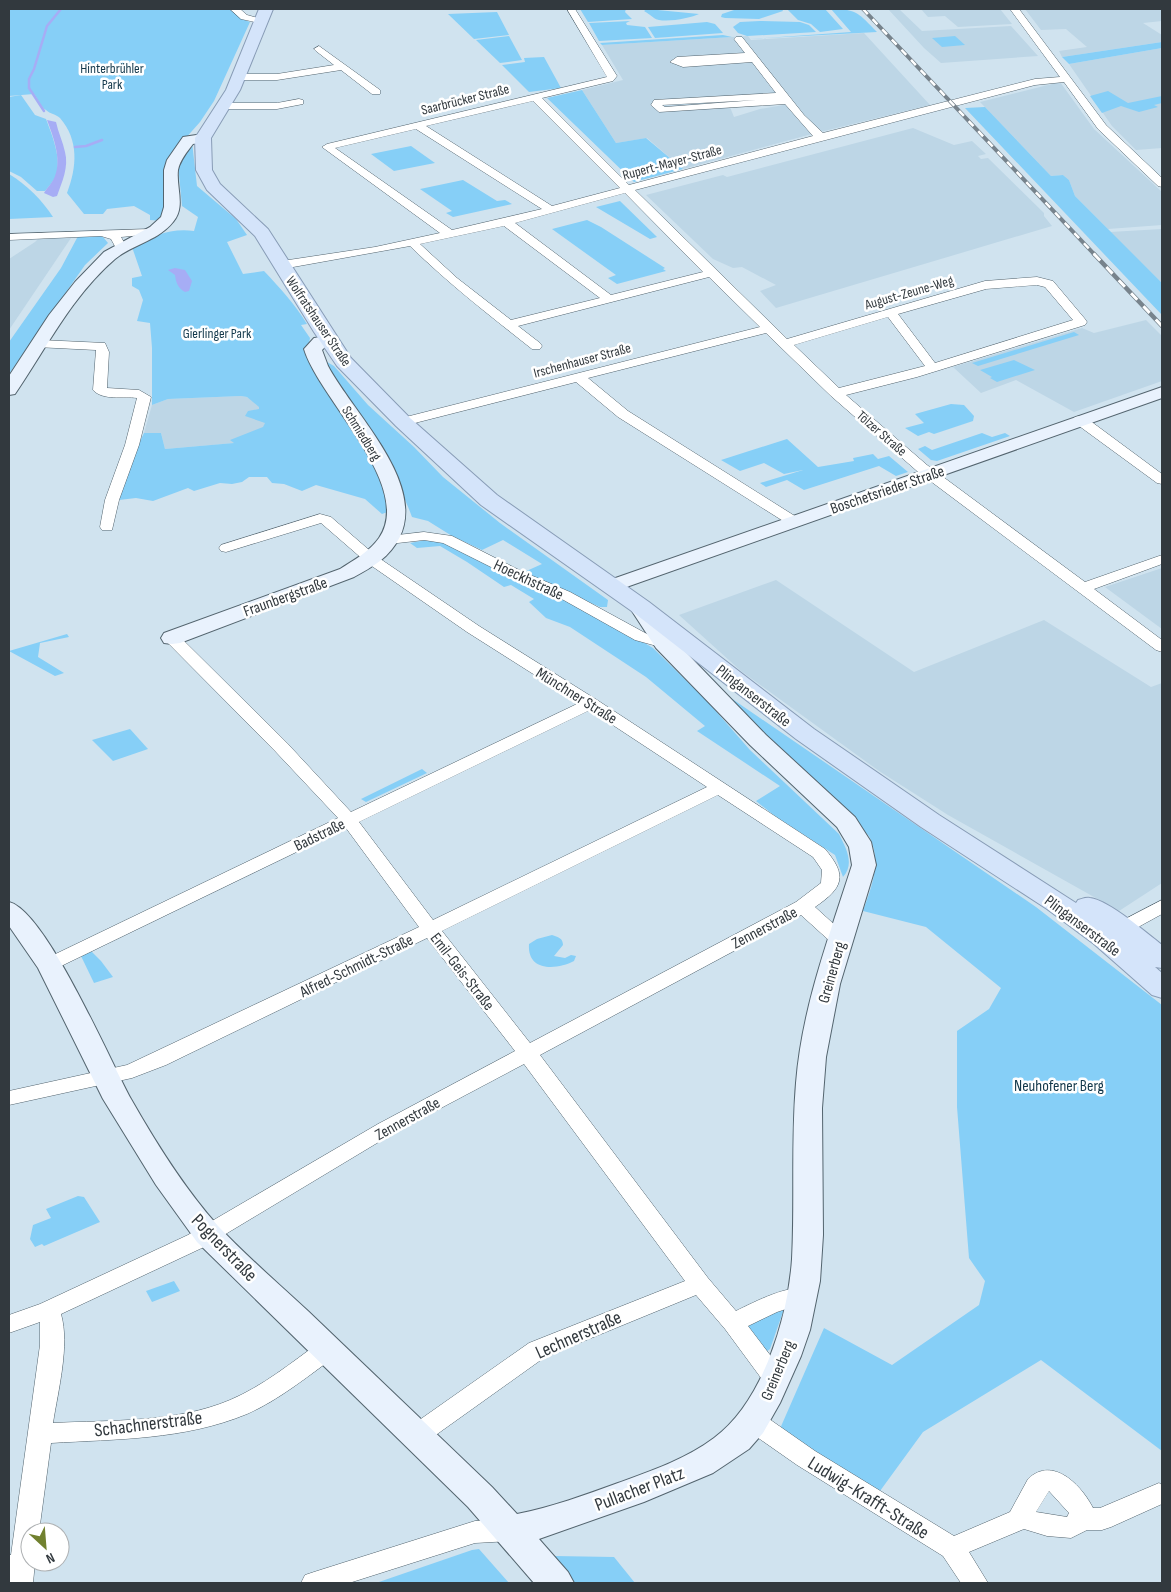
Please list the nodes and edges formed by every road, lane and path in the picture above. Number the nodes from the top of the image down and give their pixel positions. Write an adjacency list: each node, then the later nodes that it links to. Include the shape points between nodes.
1 (235, 9): 4 (street, via 244,17)
2 (571, 9): 12 (street, Saarbrücker Straße, via 612,76)
3 (1015, 9): 10 (street)
4 (263, 14): 9 (main road)
5 (739, 39): 7 (street)
6 (319, 49): 8 (street)
7 (755, 57): 7 (street, via 680,59 675,62 683,64); 13 (street)
8 (342, 67): 9 (street, via 277,77); 11 (street)
9 (238, 77): 15 (main road)
10 (1067, 79): 17 (street, Rupert-Mayer-Straße, via 1035,82); 19 (street, via 1102,127)
11 (376, 92)
12 (535, 97): 16 (street, Saarbrücker Straße); 20 (street, Tölzer Straße)
13 (786, 99): 13 (street, via 658,102 656,104 663,110); 17 (street, via 814,132)
14 (299, 102): 15 (street, via 277,106)
15 (222, 106): 18 (main road)
16 (417, 125): 21 (street); 25 (street, Saarbrücker Straße, via 327,147)
17 (822, 136): 20 (street, Rupert-Mayer-Straße)
18 (203, 138): 23 (street, via 188,140 173,163 169,185 171,214); 29 (main road, Wolfratshauser Straße, via 207,177 221,195 253,222)
19 (1162, 184)
20 (628, 189): 21 (street, Rupert-Mayer-Straße); 30 (street, Tölzer Straße)
21 (551, 210): 22 (street, Rupert-Mayer-Straße)
22 (506, 222): 25 (street, Rupert-Mayer-Straße); 31 (street)
23 (153, 230): 24 (street); 28 (street)
24 (108, 234): 26 (street); 28 (street)
25 (451, 235): 27 (street, Rupert-Mayer-Straße)
26 (9, 237)
27 (413, 242): 29 (street, Rupert-Mayer-Straße); 33 (street, via 453,281)
28 (127, 244): 36 (street, via 94,270 68,301)
29 (282, 265): 35 (main road, Wolfratshauser Straße)
30 (711, 273): 31 (street); 34 (street, Tölzer Straße)
31 (608, 298): 33 (street)
32 (891, 313): 37 (street, August-Zeune-Weg); 39 (street); 39 (street, August-Zeune-Weg, via 985,285 1044,282 1050,284 1081,322)
33 (508, 325): 38 (street)
34 (769, 328): 37 (street, Tölzer Straße); 40 (street, Irschenhauser Straße)
35 (329, 341): 45 (main road, Wolfratshauser Straße, via 355,374); 50 (street, Schmiedberg, via 320,342 313,349 317,366 377,453 394,490 397,521)
36 (40, 344): 41 (street); 49 (street, via 101,346 100,390 144,396 132,445 112,500)
37 (785, 344): 43 (street, Tölzer Straße)
38 (536, 346)
39 (932, 367): 43 (street)
40 (578, 377): 45 (street, Irschenhauser Straße); 48 (street, via 623,414)
41 (9, 390)
42 (1162, 392): 44 (street, Boschetsrieder Straße)
43 (836, 394): 46 (street, Tölzer Straße)
44 (1080, 420): 46 (street, Boschetsrieder Straße); 47 (street)
45 (403, 422): 54 (main road, Wolfratshauser Straße, via 489,500)
46 (930, 474): 48 (street, Boschetsrieder Straße); 55 (street, Tölzer Straße)
47 (1162, 480)
48 (793, 521): 54 (street, Boschetsrieder Straße)
49 (107, 528)
50 (389, 540): 53 (street, Fraunbergstraße); 58 (street, Hoeckhstraße, via 424,536 447,539 565,595 641,637)
51 (226, 548): 53 (street, Münchner Straße, via 320,518)
52 (1162, 558): 55 (street)
53 (371, 559): 57 (street, Fraunbergstraße, via 347,573); 60 (street, Münchner Straße, via 473,630)
54 (611, 586): 56 (main road, Plinganserstraße)
55 (1082, 588): 59 (street, Tölzer Straße)
56 (638, 605): 58 (street, Greinerberg); 68 (main road, Plinganserstraße, via 805,734 930,821 1057,903)
57 (172, 638): 62 (street, Emil-Geis-Straße, via 270,735)
58 (664, 643): 69 (street, Greinerberg, via 758,740 846,822 858,838 864,865)
59 (1162, 647)
60 (591, 703): 61 (street, Münchner Straße); 62 (street, Badstraße)
61 (720, 787): 63 (street, Münchner Straße, via 819,853); 67 (street, Alfred-Schmidt-Straße)
62 (348, 820): 67 (street, Emil-Geis-Straße); 71 (street, Badstraße)
63 (833, 872): 64 (street, Zennerstraße, via 825,891)
64 (803, 906): 69 (street, Zennerstraße); 73 (street, Zennerstraße)
65 (1162, 906): 68 (street)
66 (9, 910): 71 (street, Pognerstraße, via 27,931)
67 (430, 929): 73 (street, Emil-Geis-Straße); 74 (street, Alfred-Schmidt-Straße, via 178,1051 132,1072)
68 (1113, 933): 70 (main road, Plinganserstraße); 72 (main road, Plinganserstraße)
69 (840, 940): 78 (street, Greinerberg, via 812,1056 806,1150 807,1260)
70 (1162, 959)
71 (48, 965): 74 (street, Pognerstraße)
72 (1162, 988)
73 (527, 1053): 76 (street, Zennerstraße, via 385,1129); 77 (street, Emil-Geis-Straße)
74 (106, 1078): 75 (street, Alfred-Schmidt-Straße); 76 (street, Pognerstraße, via 156,1164)
75 (9, 1098)
76 (208, 1234): 79 (street, Zennerstraße); 82 (street, Pognerstraße)
77 (700, 1284): 80 (street, Emil-Geis-Straße); 86 (street, Lechnerstraße, via 537,1350)
78 (802, 1295): 80 (street, via 769,1305); 83 (street, Greinerberg, via 794,1328)
79 (48, 1310): 81 (street, Zennerstraße); 85 (street, via 52,1345)
80 (733, 1323): 83 (street, Emil-Geis-Straße)
81 (9, 1324)
82 (328, 1349): 85 (street, Schachnerstraße, via 257,1397 218,1414 160,1426); 86 (street, Pognerstraße)
83 (774, 1379): 84 (street, Greinerberg)
84 (752, 1421): 90 (street, Pullacher Platz, via 719,1453 690,1469 556,1520); 91 (street, Ludwig-Krafft-Straße)
85 (40, 1434): 92 (street)
86 (417, 1435): 90 (street, Pognerstraße)
87 (1159, 1494): 89 (street, via 1102,1519)
88 (1024, 1518): 89 (street, via 1069,1528); 89 (street, via 1023,1510 1037,1485 1041,1481 1052,1480 1060,1484 1080,1509); 91 (street)
89 (1081, 1519)
90 (511, 1530): 93 (street, via 475,1532); 94 (street, Pognerstraße)
91 (952, 1548): 95 (street, Ludwig-Krafft-Straße)
92 (17, 1571)
93 (314, 1583)
94 (556, 1583)
95 (975, 1583)

